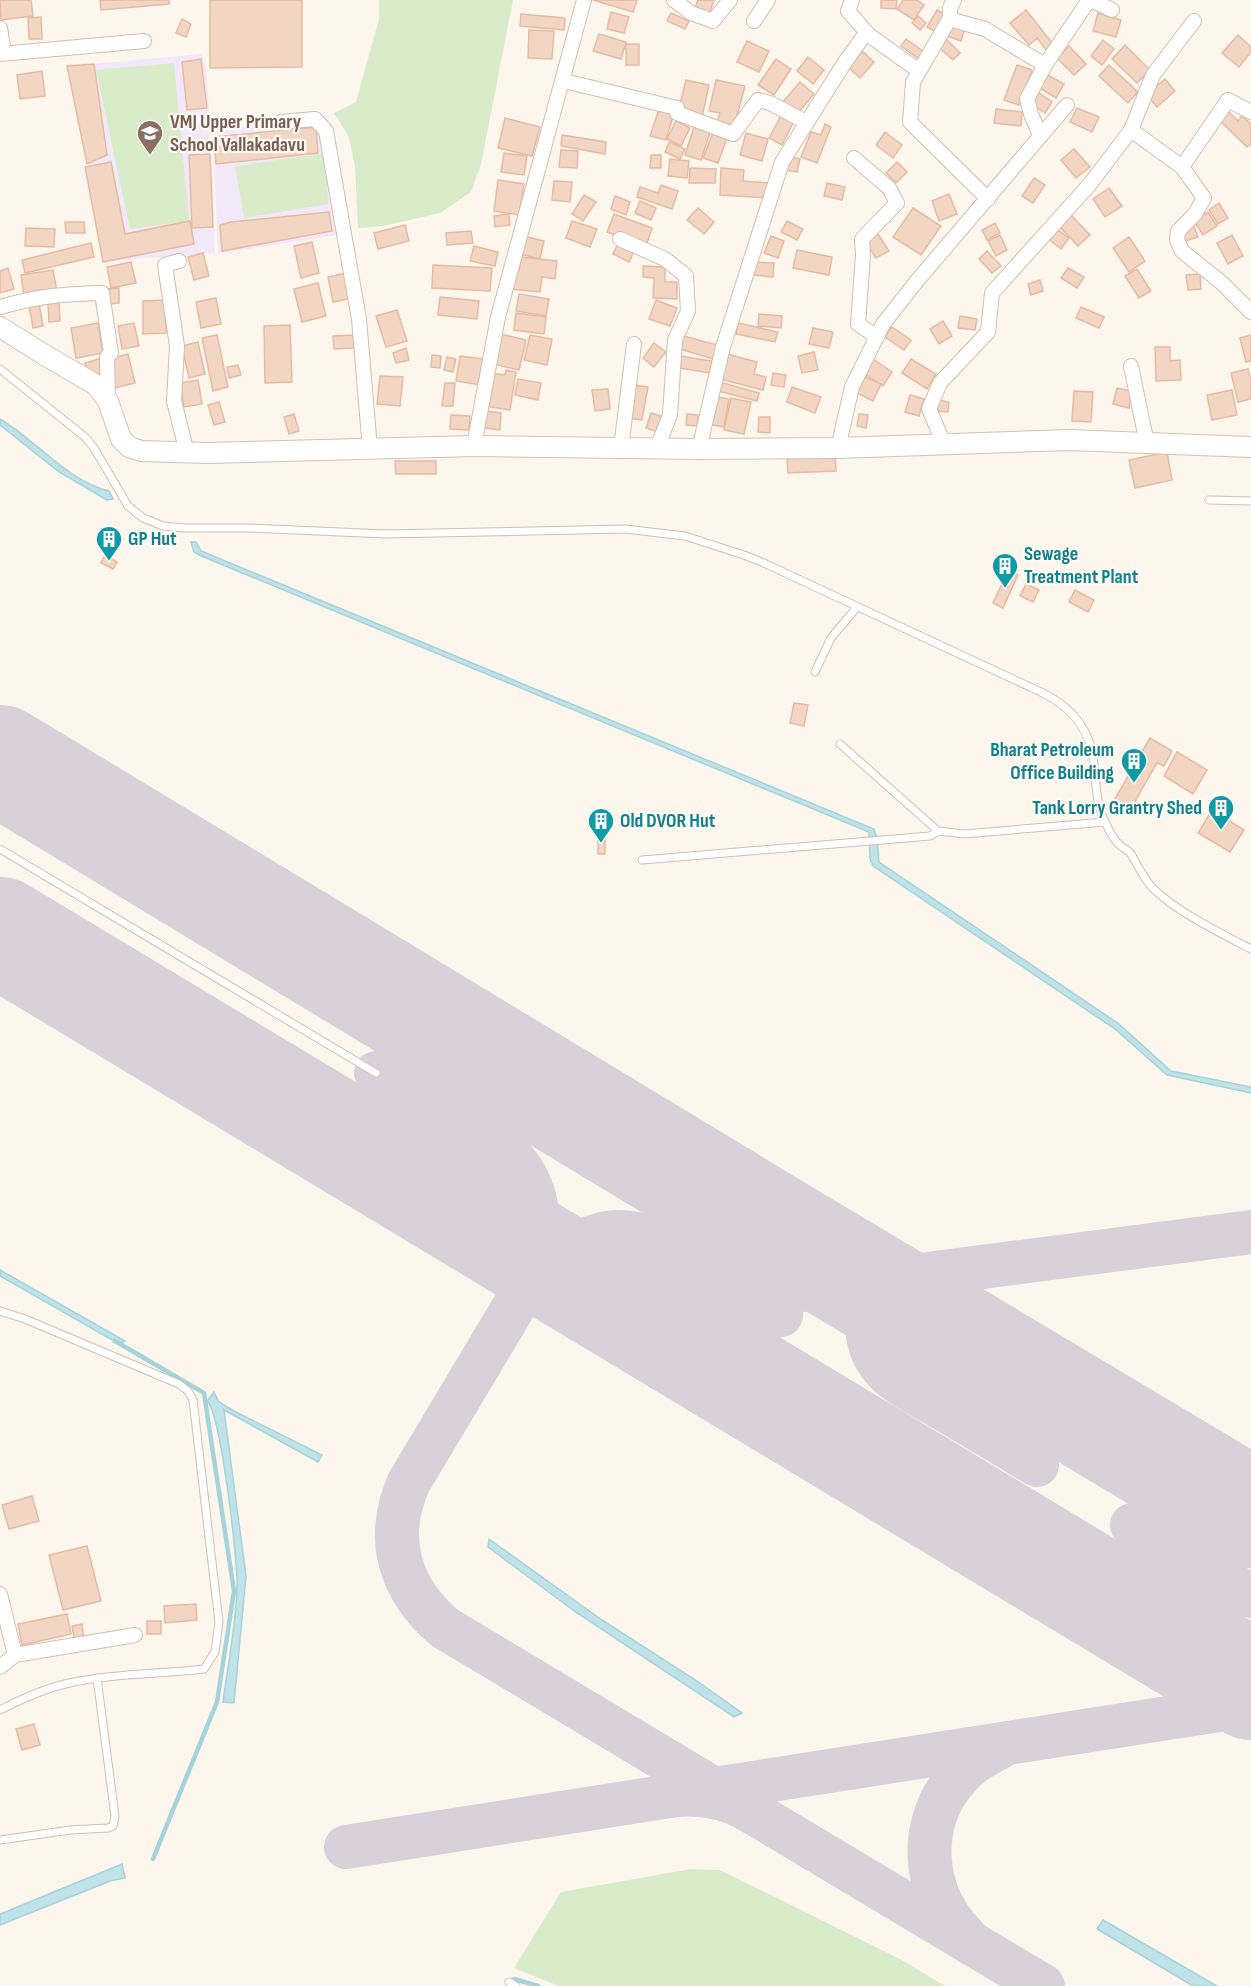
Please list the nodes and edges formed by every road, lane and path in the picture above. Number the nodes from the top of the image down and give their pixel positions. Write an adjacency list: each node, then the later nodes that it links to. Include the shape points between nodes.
1 (584, 0): 17 (street)
2 (674, 0): 3 (street, via 691,13 713,21)
3 (730, 0)
4 (768, 0): 9 (street)
5 (852, 0): 12 (street, via 848,11)
6 (1090, 0): 8 (street); 15 (street)
7 (948, 7): 15 (street); 16 (street)
8 (1112, 10)
9 (754, 21)
10 (1194, 21): 22 (street, via 1154,75)
11 (0, 28): 14 (street)
12 (866, 33): 16 (street); 21 (street)
13 (144, 41): 14 (street)
14 (2, 54)
15 (1045, 65): 23 (street, via 1027,99)
16 (919, 71): 26 (street, via 913,82 909,122)
17 (564, 81): 21 (street, via 677,108 677,113 734,134 758,100); 39 (street, via 498,317)
18 (1067, 105): 23 (street)
19 (1251, 112): 25 (street, via 1228,100)
20 (281, 122): 44 (street, via 315,119 326,130 359,319)
21 (806, 123): 45 (street, via 782,162 723,347)
22 (1131, 130): 25 (street); 37 (street, via 1090,184 992,293 988,332 940,383 929,409)
23 (1040, 135): 26 (street)
24 (854, 158): 32 (street, via 889,188 897,203 862,239 858,324)
25 (1182, 167): 30 (street, via 1204,198 1178,231 1182,251 1222,282)
26 (988, 199): 32 (street, via 916,282)
27 (620, 239): 42 (street, via 665,259 686,276 688,311 675,340 670,415)
28 (179, 261): 46 (street, via 165,265 177,346 174,401)
29 (0, 307): 36 (street, via 57,294 102,294 111,353 107,357)
30 (1251, 312)
31 (0, 327): 36 (street, via 96,385)
32 (877, 337): 43 (street, via 852,387)
33 (634, 344): 41 (street)
34 (1131, 366): 38 (street)
35 (0, 369): 49 (lane, via 85,437 128,506 163,526 357,534 600,528 658,532 686,536 744,555)
36 (108, 400): 46 (street, via 121,439 129,447)
37 (944, 444): 38 (street, via 1069,440); 43 (street)
38 (1147, 444): 40 (street)
39 (474, 446): 41 (street); 44 (street)
40 (1251, 447)
41 (621, 448): 42 (street)
42 (657, 448): 45 (street)
43 (838, 448): 45 (street)
44 (370, 449): 46 (street)
45 (699, 449)
46 (187, 453)
47 (1209, 500): 48 (lane)
48 (1251, 501)
49 (857, 607): 50 (lane, via 831,638); 52 (lane, via 1064,705 1082,723 1089,739 1097,798)
50 (814, 672)
51 (840, 744): 53 (lane)
52 (1105, 822): 53 (lane, via 964,834); 56 (lane, via 1117,843 1130,852 1143,877 1162,897)
53 (938, 831): 55 (lane, via 930,836)
54 (0, 849): 57 (lane)
55 (642, 860)
56 (1251, 949)
57 (376, 1073)
58 (0, 1311): 63 (lane, via 179,1384 193,1400 219,1622 214,1656 204,1669)
59 (0, 1594): 61 (street)
60 (135, 1635): 61 (street)
61 (15, 1655): 62 (street)
62 (0, 1667)
63 (97, 1678): 64 (lane, via 55,1686); 65 (lane, via 115,1816 113,1826)
64 (0, 1710)
65 (0, 1839)
66 (509, 1982): 67 (lane)
67 (516, 1986)

